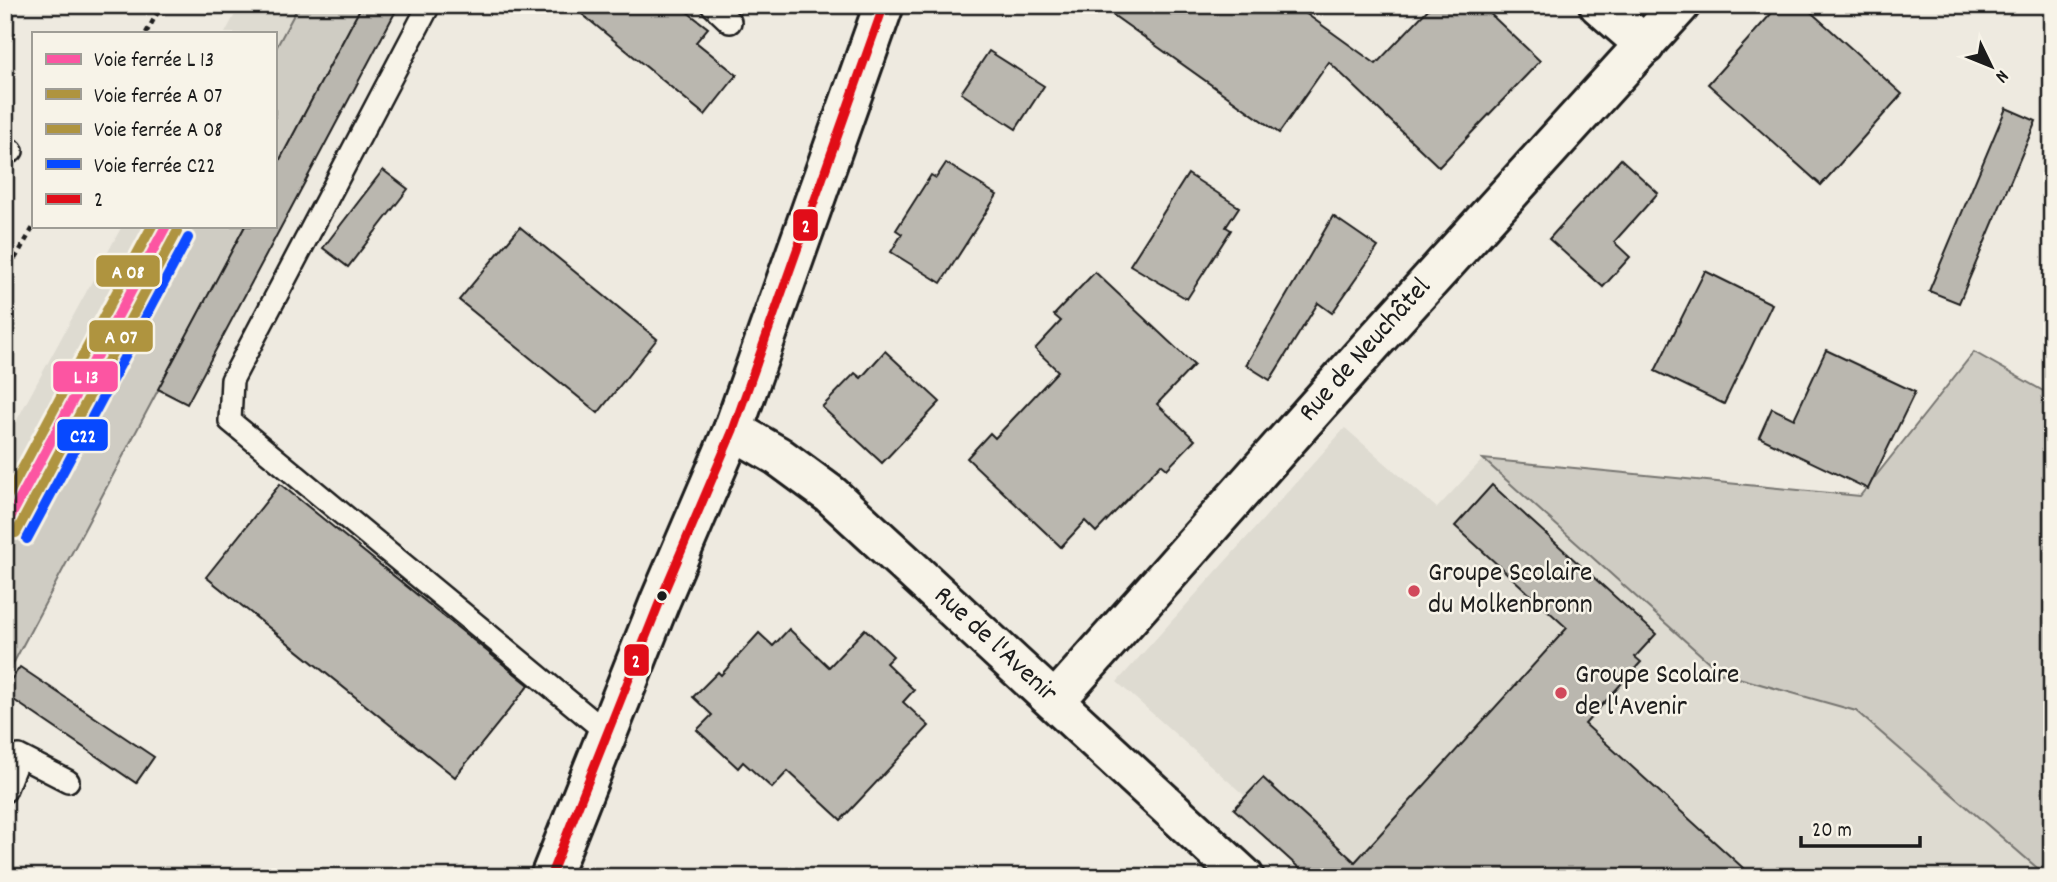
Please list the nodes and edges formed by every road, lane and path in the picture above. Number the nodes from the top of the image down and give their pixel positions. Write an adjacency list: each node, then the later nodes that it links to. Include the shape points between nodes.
1 (162, 5): 8 (path)
2 (712, 5): 7 (lane)
3 (884, 5): 12 (street)
4 (1599, 5): 9 (street)
5 (1680, 5): 9 (street, Rue de Neuchâtel)
6 (427, 9): 14 (lane, via 232,380 230,421)
7 (730, 22)
8 (147, 32)
9 (1645, 45): 13 (street, Rue de Neuchâtel)
10 (33, 228): 11 (path)
11 (5, 276)
12 (733, 430): 13 (street, Rue de l'Avenir, via 831,495); 14 (street)
13 (1056, 700): 18 (street, Rue de l'Avenir)
14 (606, 732): 17 (street)
15 (68, 781): 16 (lane, via 19,756)
16 (5, 791)
17 (550, 877)
18 (1244, 877)

